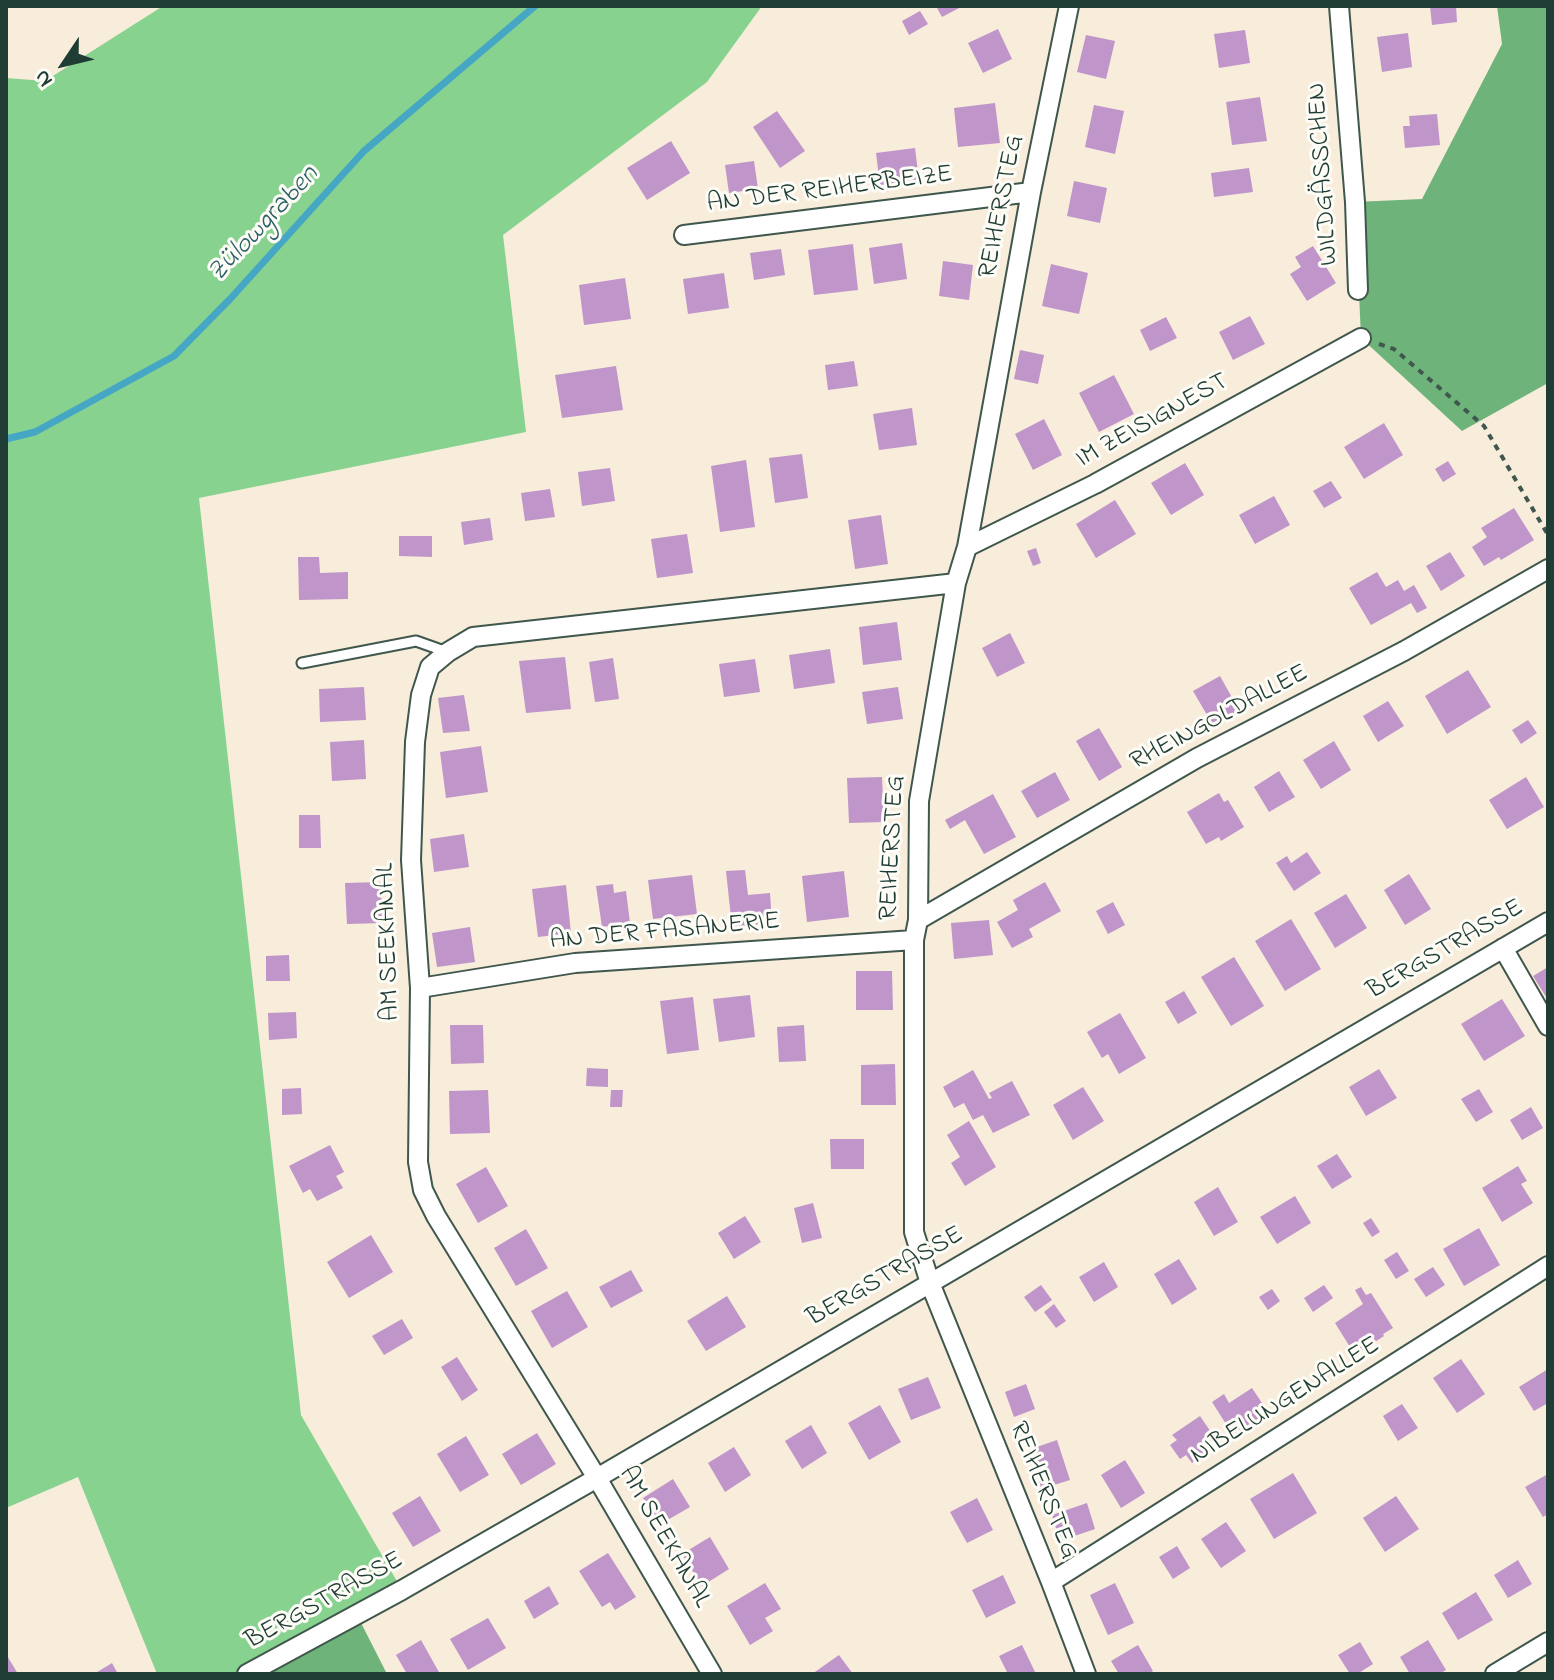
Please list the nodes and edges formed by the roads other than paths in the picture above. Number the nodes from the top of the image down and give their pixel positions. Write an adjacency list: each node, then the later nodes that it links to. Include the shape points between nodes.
1 (1069, 6): 3 (street, REIHERSTEG)
2 (1339, 6): 5 (street, WILDGÄSSCHEN)
3 (1031, 192): 4 (street, AN DER REIHERBEIZE); 7 (street, REIHERSTEG)
4 (684, 235)
5 (1358, 290)
6 (1361, 338): 7 (street, IM ZEISIGNEST, via 1095,484)
7 (967, 547): 9 (street, REIHERSTEG)
8 (1548, 569): 12 (street, RHEINGOLDALLEE, via 1197,758)
9 (956, 583): 10 (street, AM SEEKANAL, via 473,637); 12 (street, REIHERSTEG, via 919,801)
10 (448, 652): 11 (lane, via 416,641); 16 (street, AM SEEKANAL, via 430,667 415,742 411,860)
11 (302, 663)
12 (918, 920): 14 (street, REIHERSTEG)
13 (1548, 922): 15 (street, BERGSTRASSE)
14 (914, 940): 16 (street, AN DER FASANERIE, via 575,963); 19 (street, REIHERSTEG, via 914,1232)
15 (1503, 948): 17 (street); 19 (street, BERGSTRASSE)
16 (420, 988): 20 (street, AM SEEKANAL, via 418,1162 423,1190)
17 (1548, 1026)
18 (1548, 1266): 21 (street, NIBELUNGENALLEE)
19 (930, 1283): 20 (street, BERGSTRASSE); 21 (street, REIHERSTEG)
20 (597, 1478): 23 (street, BERGSTRASSE); 24 (street, AM SEEKANAL)
21 (1051, 1582): 25 (street, REIHERSTEG)
22 (1548, 1642): 26 (street)
23 (247, 1674)
24 (712, 1674)
25 (1086, 1674)
26 (1495, 1674)

